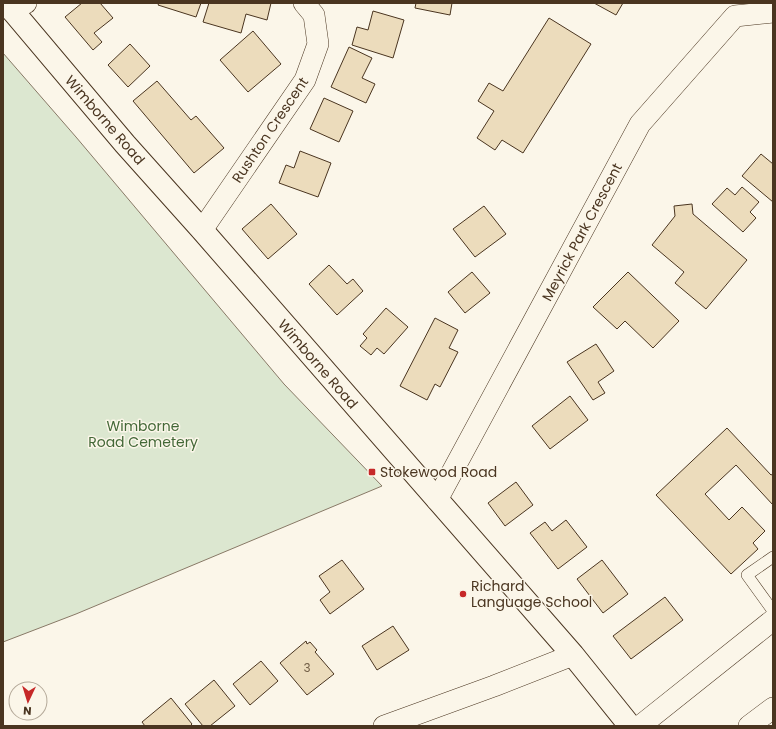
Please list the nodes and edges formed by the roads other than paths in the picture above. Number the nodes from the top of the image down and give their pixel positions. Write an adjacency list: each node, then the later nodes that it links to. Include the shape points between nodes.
1 (304, 3): 4 (street, Rushton Crescent, via 314,15 318,44 306,80)
2 (15, 6): 4 (main road, Wimborne Road, via 125,144)
3 (773, 12): 5 (street, Meyrick Park Crescent, via 735,16 640,124)
4 (202, 230): 5 (main road, Wimborne Road)
5 (437, 500): 9 (main road, Wimborne Road)
6 (773, 556): 7 (lane, via 747,576)
7 (773, 611)
8 (773, 620): 13 (street)
9 (573, 656): 11 (street); 12 (main road, Wimborne Road)
10 (773, 708): 14 (street)
11 (384, 726)
12 (630, 726)
13 (640, 726)
14 (749, 726)

